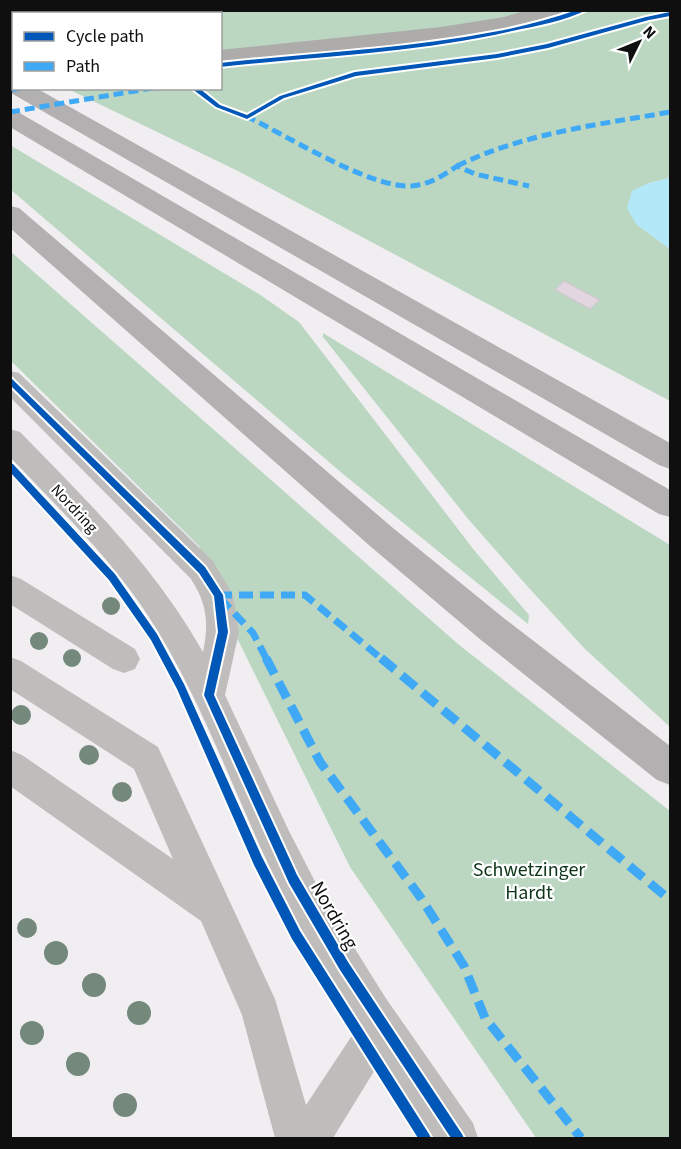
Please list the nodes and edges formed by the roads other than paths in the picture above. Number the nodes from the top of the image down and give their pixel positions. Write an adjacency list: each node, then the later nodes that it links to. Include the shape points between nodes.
1 (553, 10): 2 (main road, via 505,23 441,33)
2 (222, 57)
3 (23, 90): 7 (highway)
4 (14, 119): 11 (highway)
5 (10, 214): 17 (highway, via 436,583)
6 (10, 380): 15 (street, via 202,570 219,596 223,632)
7 (610, 424): 9 (highway); 10 (highway)
8 (10, 439): 15 (street, Nordring, via 137,578 172,628)
9 (670, 447)
10 (670, 457)
11 (670, 505)
12 (10, 588): 13 (street)
13 (124, 659)
14 (10, 671): 18 (street, via 146,758)
15 (209, 695): 19 (street, Nordring, via 293,879)
16 (10, 766): 18 (street)
17 (670, 768)
18 (213, 908): 20 (street, via 261,1013)
19 (383, 1027): 21 (street); 22 (street, Nordring)
20 (295, 1138)
21 (309, 1138)
22 (458, 1138)

